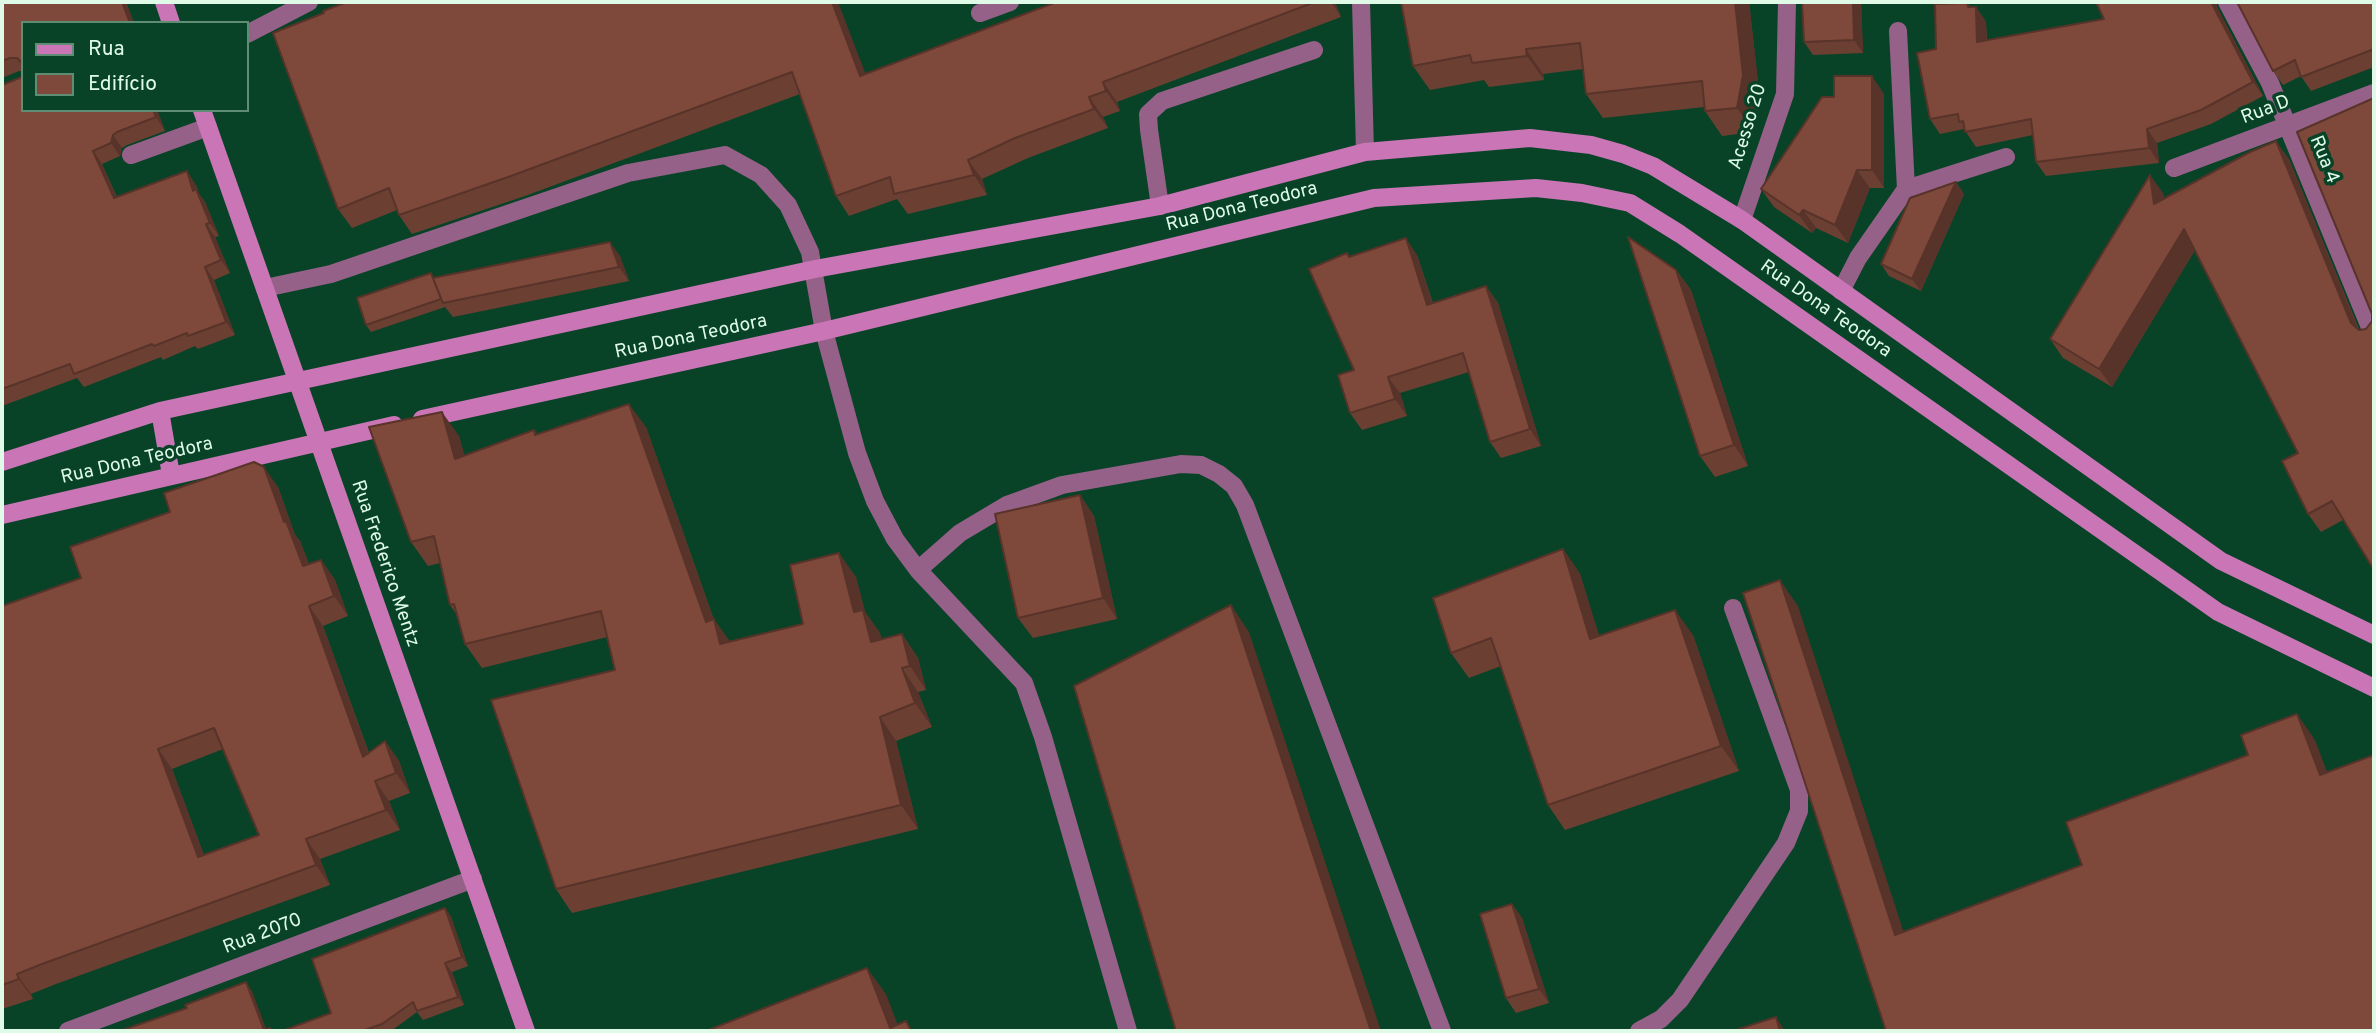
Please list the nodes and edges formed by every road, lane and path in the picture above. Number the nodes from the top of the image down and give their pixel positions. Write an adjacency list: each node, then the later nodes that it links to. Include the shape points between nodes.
1 (164, 2): 8 (main road)
2 (309, 2): 10 (street)
3 (1010, 2): 7 (street)
4 (1361, 2): 15 (street)
5 (1787, 2): 21 (street, Acesso 20, via 1785,94)
6 (2227, 2): 14 (street, Rua 4)
7 (980, 13)
8 (170, 21)
9 (1898, 31): 19 (street)
10 (248, 33)
11 (1314, 51): 20 (street, via 1161,101 1149,114)
12 (2374, 93): 14 (street, Rua D)
13 (205, 118): 16 (street); 23 (main road, Rua Frederico Mentz)
14 (2287, 125): 18 (street, Rua D); 26 (street, Rua 4)
15 (1365, 152): 20 (main road, Rua Dona Teodora); 21 (main road, Rua Dona Teodora, via 1530,138 1591,145 1653,166)
16 (131, 155)
17 (2006, 157): 19 (street)
18 (2174, 168)
19 (1906, 189): 24 (street)
20 (1160, 206): 22 (main road, Rua Dona Teodora)
21 (1742, 220): 24 (main road, Rua Dona Teodora)
22 (815, 270): 23 (street, via 788,205 761,175 725,155 628,173 331,274); 25 (street); 27 (main road, Rua Dona Teodora)
23 (265, 288): 27 (main road, Rua Frederico Mentz)
24 (1841, 291): 35 (main road, Rua Dona Teodora, via 2221,561)
25 (824, 331): 29 (main road, Rua Dona Teodora); 33 (street, via 875,502); 36 (main road, Rua Dona Teodora, via 1374,198 1536,188 1630,203 2218,612)
26 (2374, 337)
27 (298, 382): 28 (main road, Rua Dona Teodora); 29 (main road, Rua Frederico Mentz)
28 (160, 411): 30 (main road, Rua Dona Teodora); 31 (main road)
29 (319, 442): 31 (main road, Rua Dona Teodora); 37 (main road, Rua Frederico Mentz)
30 (2, 462)
31 (171, 475): 32 (main road, Rua Dona Teodora)
32 (2, 514)
33 (918, 570): 40 (street, via 1024,682); 41 (street, via 960,533 1007,505 1062,485 1181,464 1201,466 1234,486 1245,505)
34 (1733, 608): 42 (street, via 1799,790 1799,811 1786,843 1680,1000 1661,1019)
35 (2374, 635)
36 (2374, 688)
37 (472, 878): 38 (street, Rua 2070); 39 (main road, Rua Frederico Mentz)
38 (68, 1031)
39 (526, 1031)
40 (1128, 1031)
41 (1442, 1031)
42 (1639, 1031)

